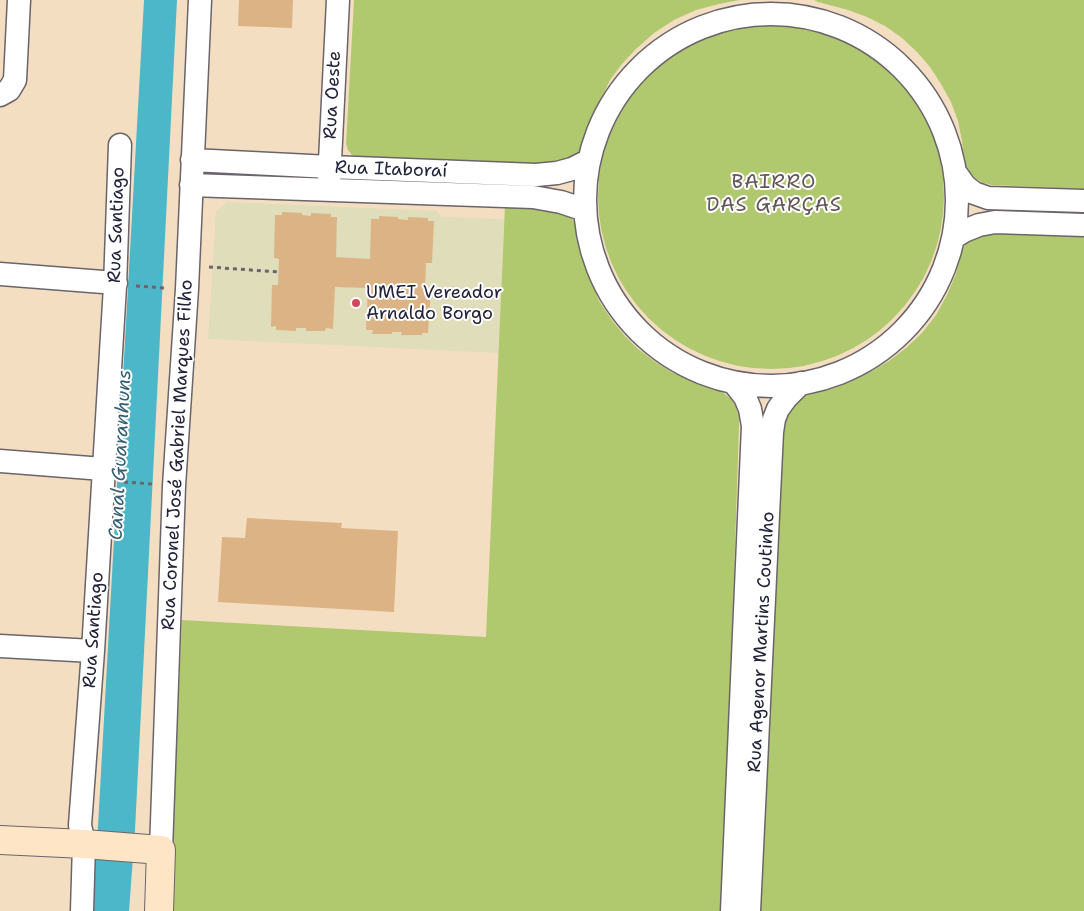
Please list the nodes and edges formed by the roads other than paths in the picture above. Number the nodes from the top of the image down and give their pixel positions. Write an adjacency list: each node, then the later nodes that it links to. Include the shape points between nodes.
1 (19, 0): 6 (street)
2 (200, 0): 8 (street, Rua Coronel José Gabriel Marques Filho)
3 (338, 0): 10 (street, Rua Oeste)
4 (758, 8): 5 (street, via 779,15); 9 (street, via 697,30 648,62 610,107)
5 (799, 9): 11 (street, via 858,36 904,70 937,117)
6 (7, 88)
7 (120, 145): 19 (street, Rua Santiago)
8 (192, 160): 10 (street, Rua Itaboraí); 12 (street, Rua Coronel José Gabriel Marques Filho)
9 (588, 162): 10 (street, Rua Itaboraí, via 557,173 536,175); 15 (street)
10 (330, 167): 13 (street, Rua Oeste)
11 (955, 172): 14 (street, via 965,186 988,198); 17 (street, via 957,194)
12 (191, 185): 13 (street, Rua Itaboraí); 28 (street, Rua Coronel José Gabriel Marques Filho)
13 (329, 191): 15 (street, Rua Itaboraí, via 534,197)
14 (1084, 201)
15 (585, 210): 20 (street, via 595,263 606,288 638,332 682,364)
16 (1084, 225): 17 (street, via 996,222 979,225)
17 (953, 238): 21 (street, via 944,268 930,297 911,322 861,362 832,375)
18 (0, 274): 19 (street)
19 (125, 284): 23 (street, Rua Santiago)
20 (734, 383): 21 (street, via 756,386); 31 (street, Rua Agenor Martins Coutinho, via 746,397 753,426)
21 (801, 383): 32 (street, Rua Agenor Martins Coutinho, via 778,409 772,432)
22 (0, 462): 23 (street)
23 (112, 476): 25 (street, Rua Santiago)
24 (0, 646): 25 (street)
25 (93, 651): 27 (street, Rua Santiago, via 80,825)
26 (0, 840): 27 (street)
27 (90, 845): 28 (street); 29 (street, Rua Santiago)
28 (154, 850): 30 (street, Rua Coronel José Gabriel Marques Filho)
29 (82, 911)
30 (159, 911)
31 (732, 911)
32 (749, 911)

